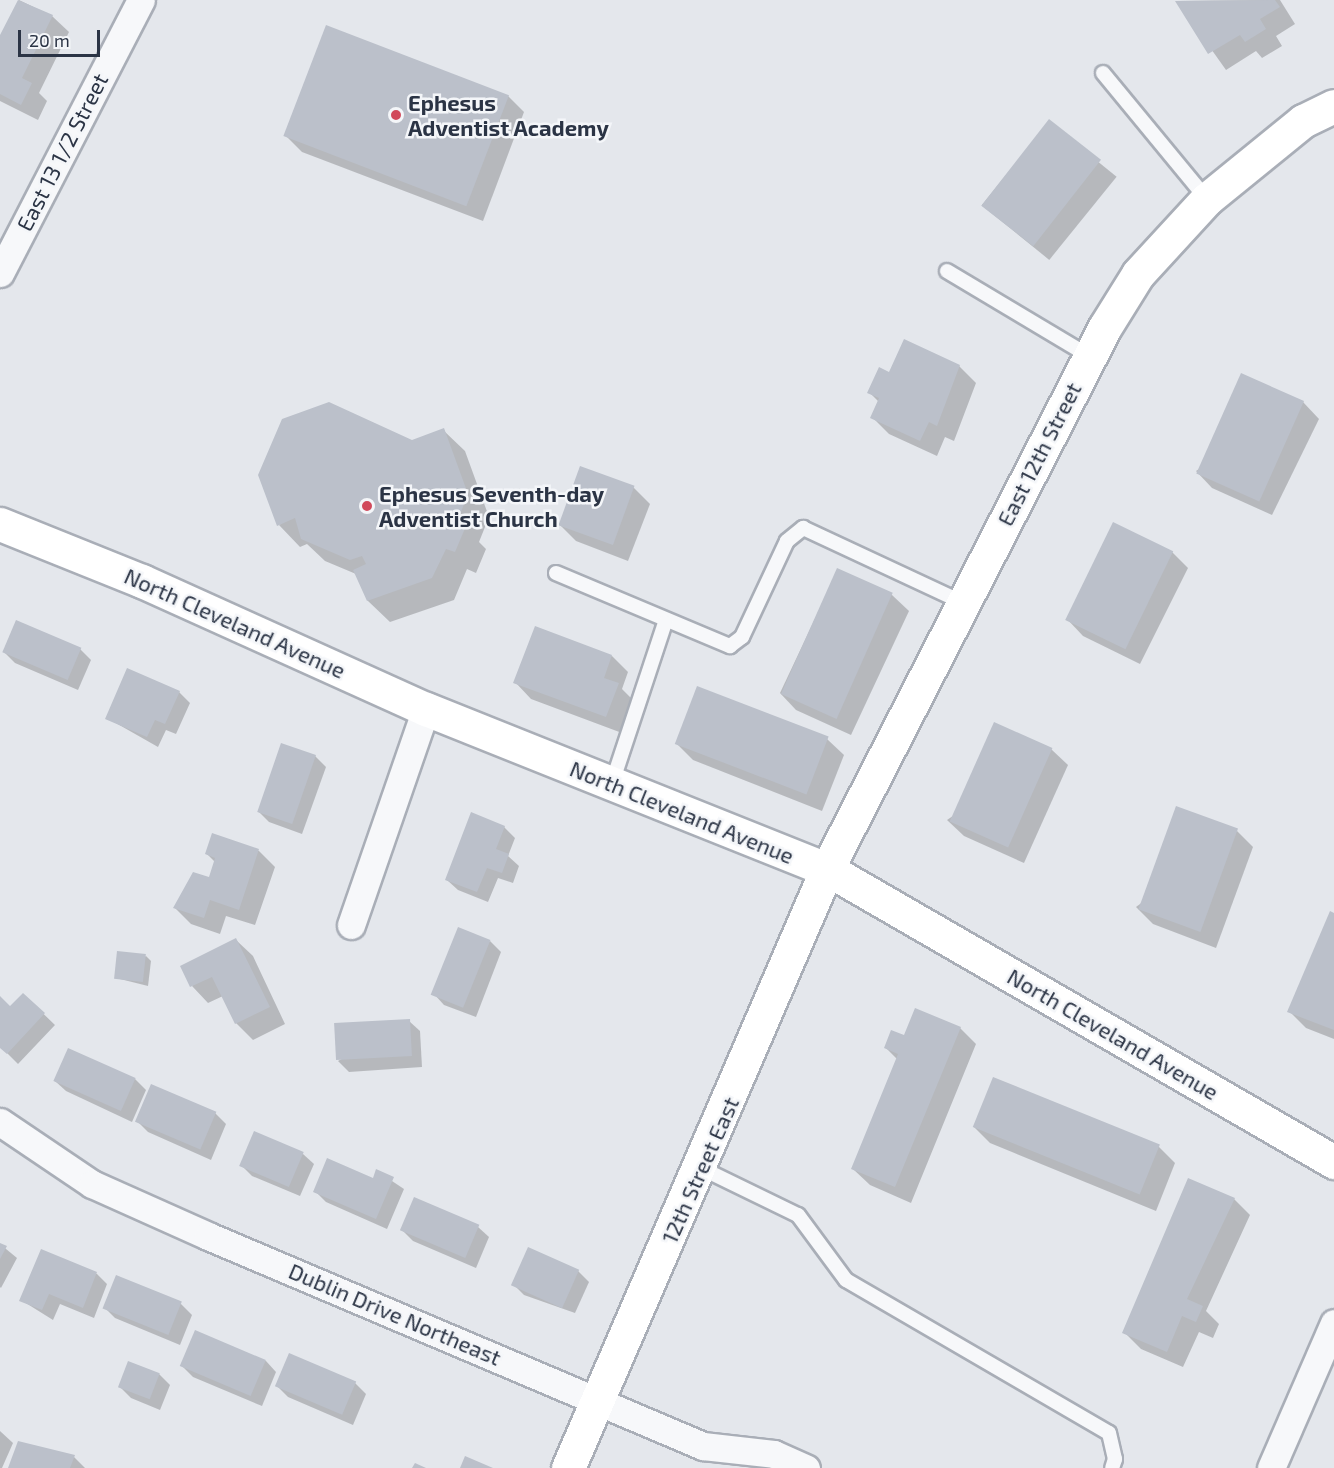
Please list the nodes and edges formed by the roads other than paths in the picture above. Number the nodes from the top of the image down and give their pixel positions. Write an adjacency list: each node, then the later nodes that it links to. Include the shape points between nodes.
1 (141, 0): 6 (street, East 13 1/2 Street)
2 (1103, 73): 4 (lane)
3 (1334, 106): 4 (street, East 12th Street, via 1303,121)
4 (1207, 199): 7 (street, East 12th Street, via 1138,274)
5 (947, 271): 7 (lane)
6 (0, 273)
7 (1089, 356): 10 (street, East 12th Street)
8 (0, 524): 12 (street, North Cleveland Avenue, via 142,581)
9 (556, 573): 11 (lane)
10 (964, 603): 11 (lane, via 803,528 787,541 742,637 730,646); 14 (street, East 12th Street)
11 (665, 623): 13 (lane)
12 (426, 709): 13 (street, North Cleveland Avenue); 15 (street)
13 (612, 783): 14 (street, North Cleveland Avenue)
14 (827, 869): 17 (street, North Cleveland Avenue); 18 (street, 12th Street East)
15 (351, 924)
16 (0, 1122): 20 (street, Dublin Drive Northeast, via 92,1184)
17 (1334, 1162)
18 (701, 1168): 20 (street, 12th Street East); 23 (lane, via 798,1215 846,1280 1109,1433 1115,1459)
19 (1334, 1323): 24 (street)
20 (598, 1399): 21 (street, 12th Street East); 22 (street, Dublin Drive Northeast, via 703,1446 774,1454)
21 (568, 1468)
22 (806, 1468)
23 (1112, 1468)
24 (1271, 1468)

